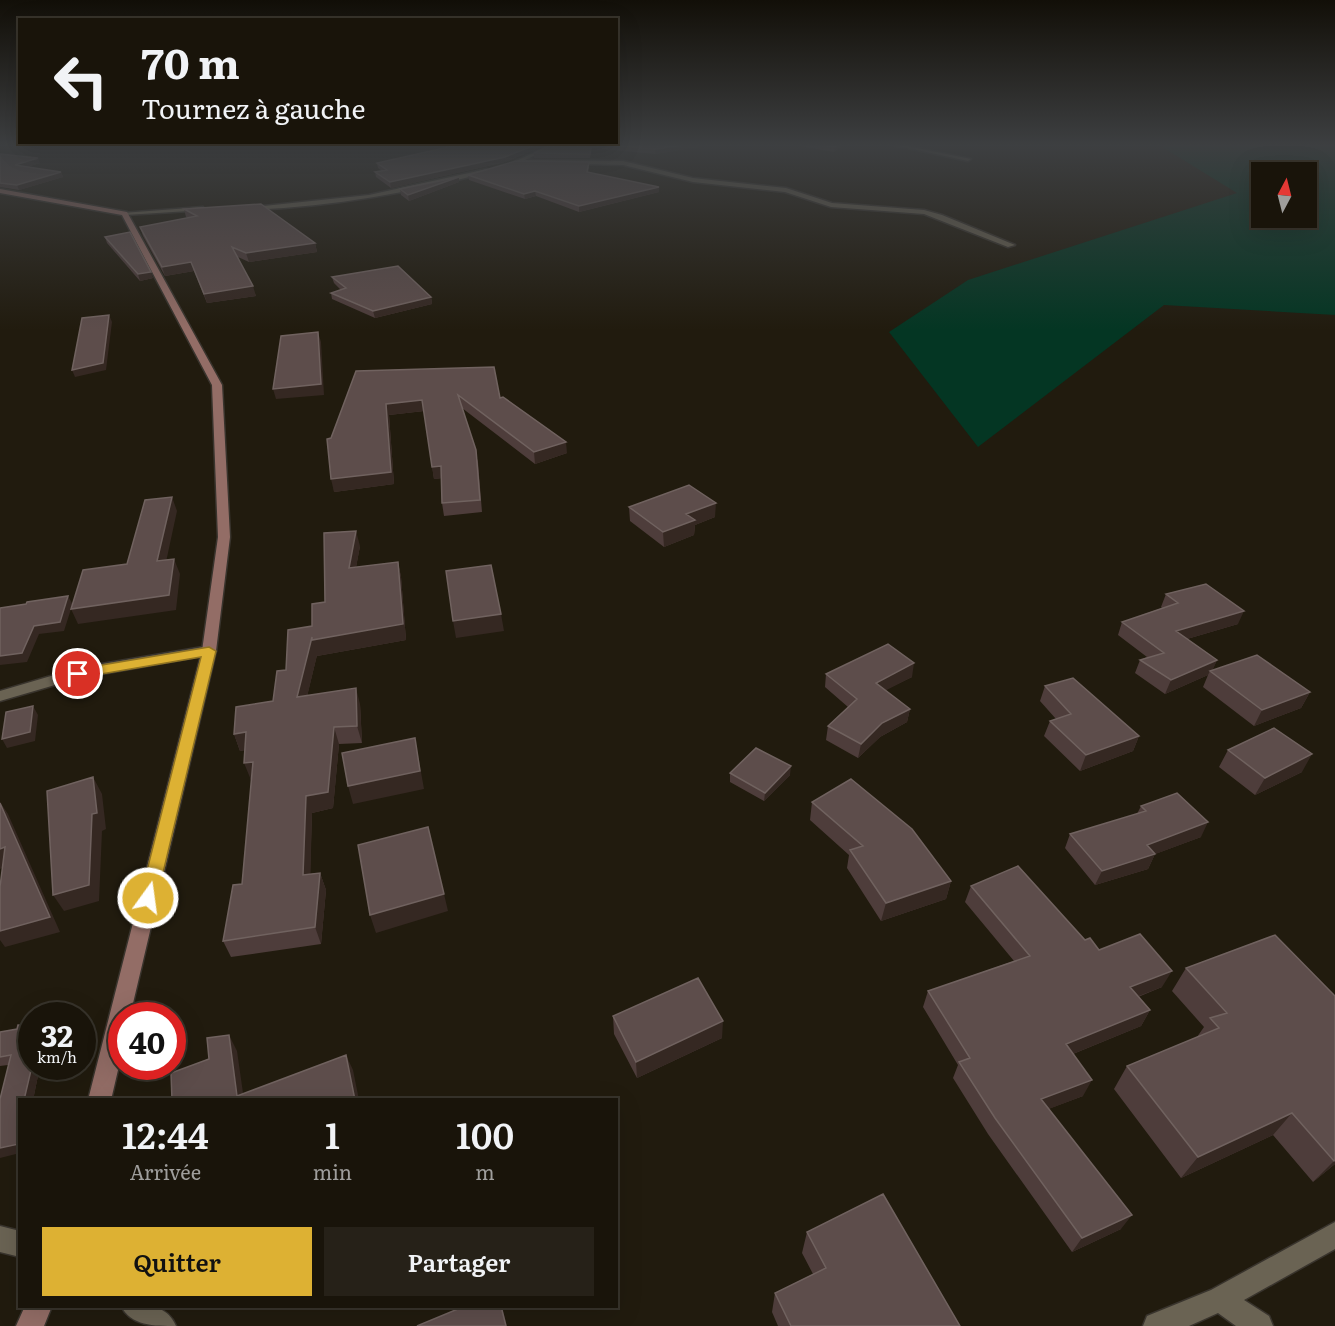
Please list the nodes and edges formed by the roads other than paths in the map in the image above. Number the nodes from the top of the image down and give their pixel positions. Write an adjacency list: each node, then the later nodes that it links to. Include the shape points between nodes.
1 (90, 207): 6 (street)
2 (310, 207): 5 (street)
3 (856, 207): 7 (street, via 924,212)
4 (213, 208): 6 (street)
5 (240, 208)
6 (125, 213): 8 (street, via 217,385 224,537)
7 (1011, 245)
8 (209, 651): 9 (street, via 78,674); 10 (street)
9 (0, 696)
10 (99, 1098)
11 (1335, 1235): 14 (street)
12 (0, 1239): 13 (street)
13 (18, 1244)
14 (1220, 1299): 19 (street); 20 (street)
15 (38, 1308): 17 (street)
16 (137, 1308): 18 (street)
17 (30, 1326)
18 (162, 1326)
19 (1157, 1326)
20 (1259, 1326)

